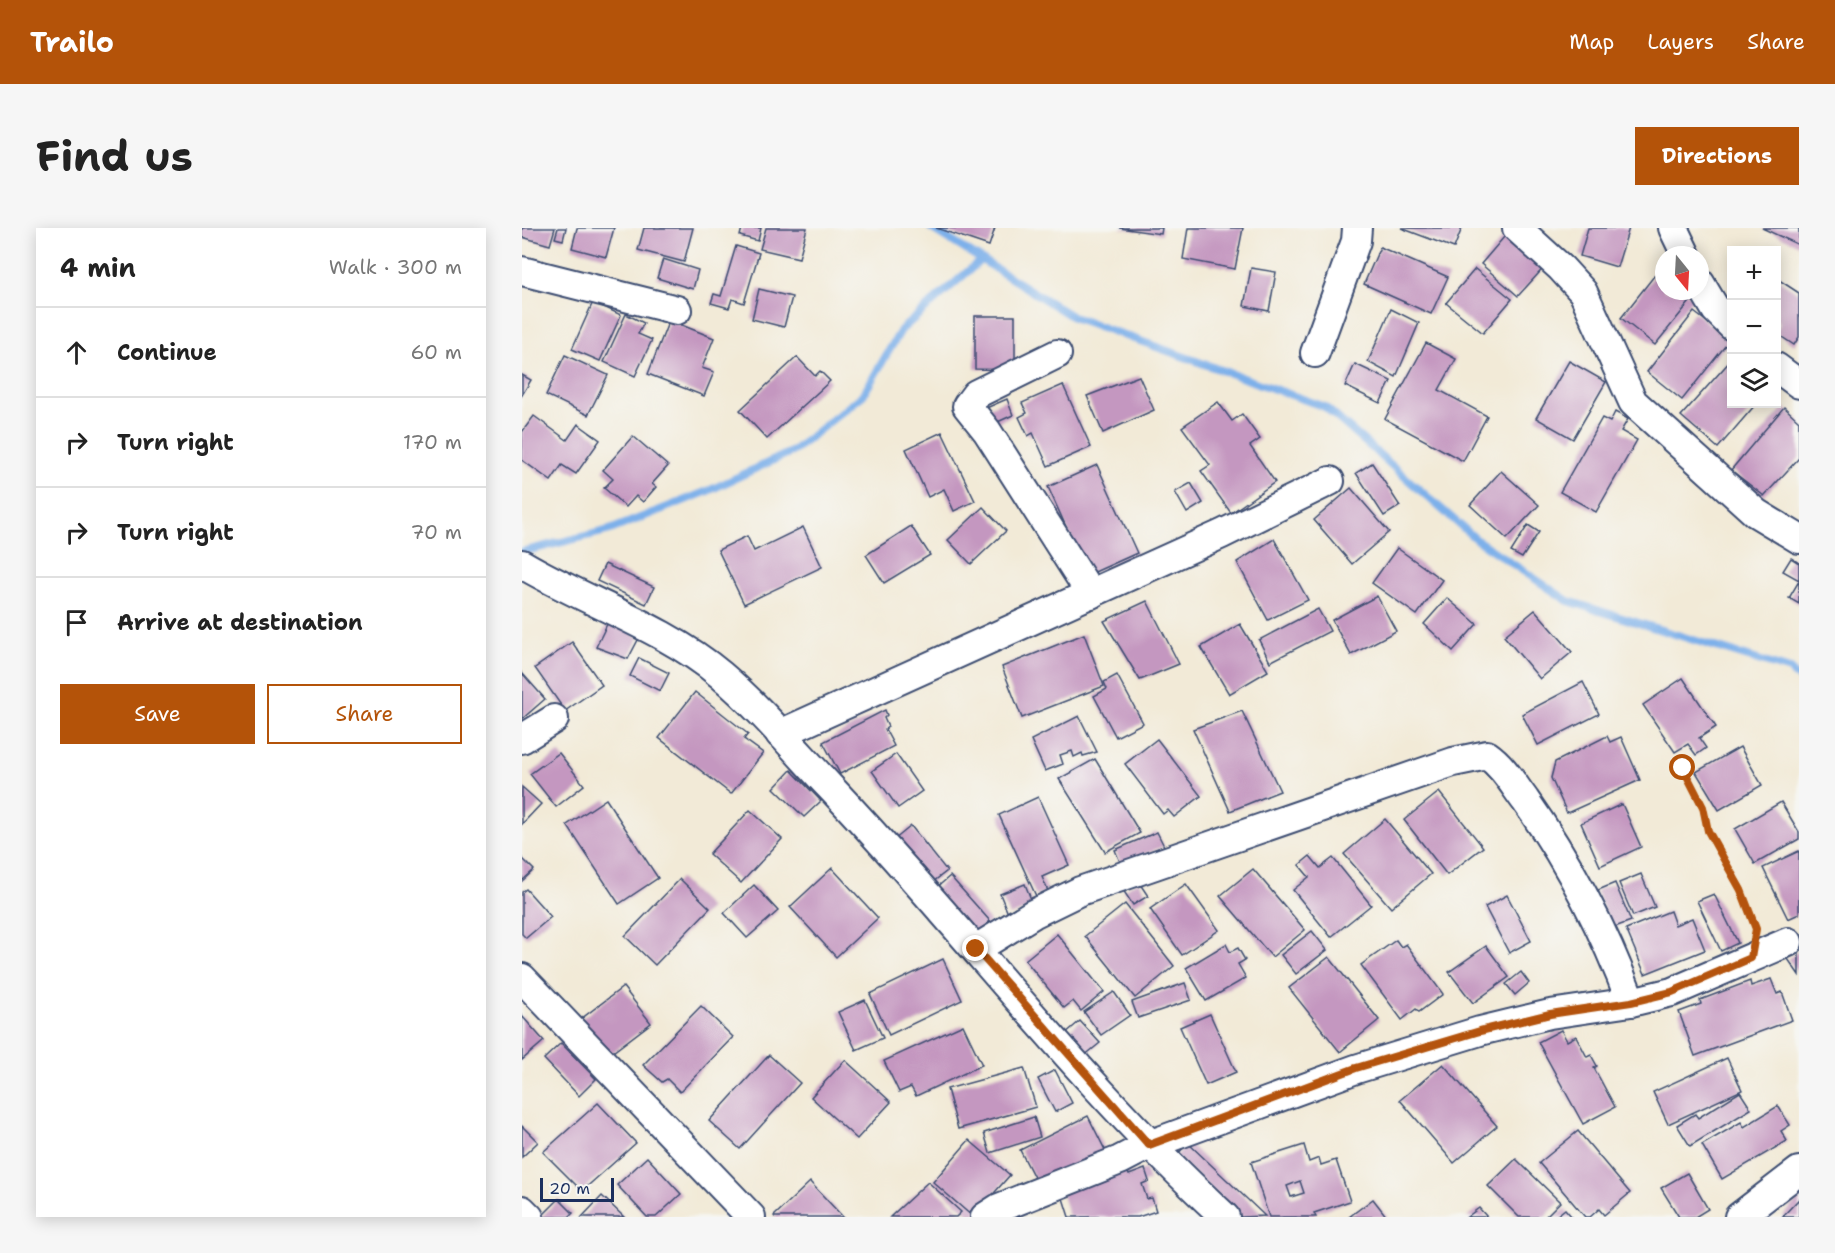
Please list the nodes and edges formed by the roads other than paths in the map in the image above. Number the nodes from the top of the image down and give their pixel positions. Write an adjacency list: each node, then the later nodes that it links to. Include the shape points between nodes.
1 (1357, 228): 9 (street, via 1356,242)
2 (1517, 228): 14 (street, via 1583,292 1633,402 1756,513)
3 (1673, 228): 4 (street)
4 (1682, 246)
5 (522, 271): 7 (street)
6 (1709, 298): 8 (street)
7 (677, 310)
8 (1727, 322)
9 (1315, 353)
10 (1057, 354): 16 (street, via 976,394 967,406)
11 (1781, 371): 12 (street)
12 (1799, 384)
13 (1330, 482): 16 (street)
14 (1799, 539)
15 (522, 564): 18 (street, via 650,628 712,669)
16 (1091, 594): 18 (street)
17 (554, 719): 19 (street)
18 (780, 734): 21 (street)
19 (522, 739)
20 (1788, 942): 23 (street, via 1672,992)
21 (976, 949): 23 (street, via 1080,891 1453,762 1487,755 1498,763 1542,825 1572,875 1611,947); 24 (street)
22 (522, 978): 28 (street)
23 (1631, 1002): 24 (street, via 1550,1014 1480,1031 1356,1068)
24 (1149, 1145): 29 (street); 30 (street)
25 (1799, 1171): 31 (street)
26 (522, 1210): 27 (street)
27 (529, 1217)
28 (751, 1217)
29 (985, 1217)
30 (1224, 1217)
31 (1739, 1217)

